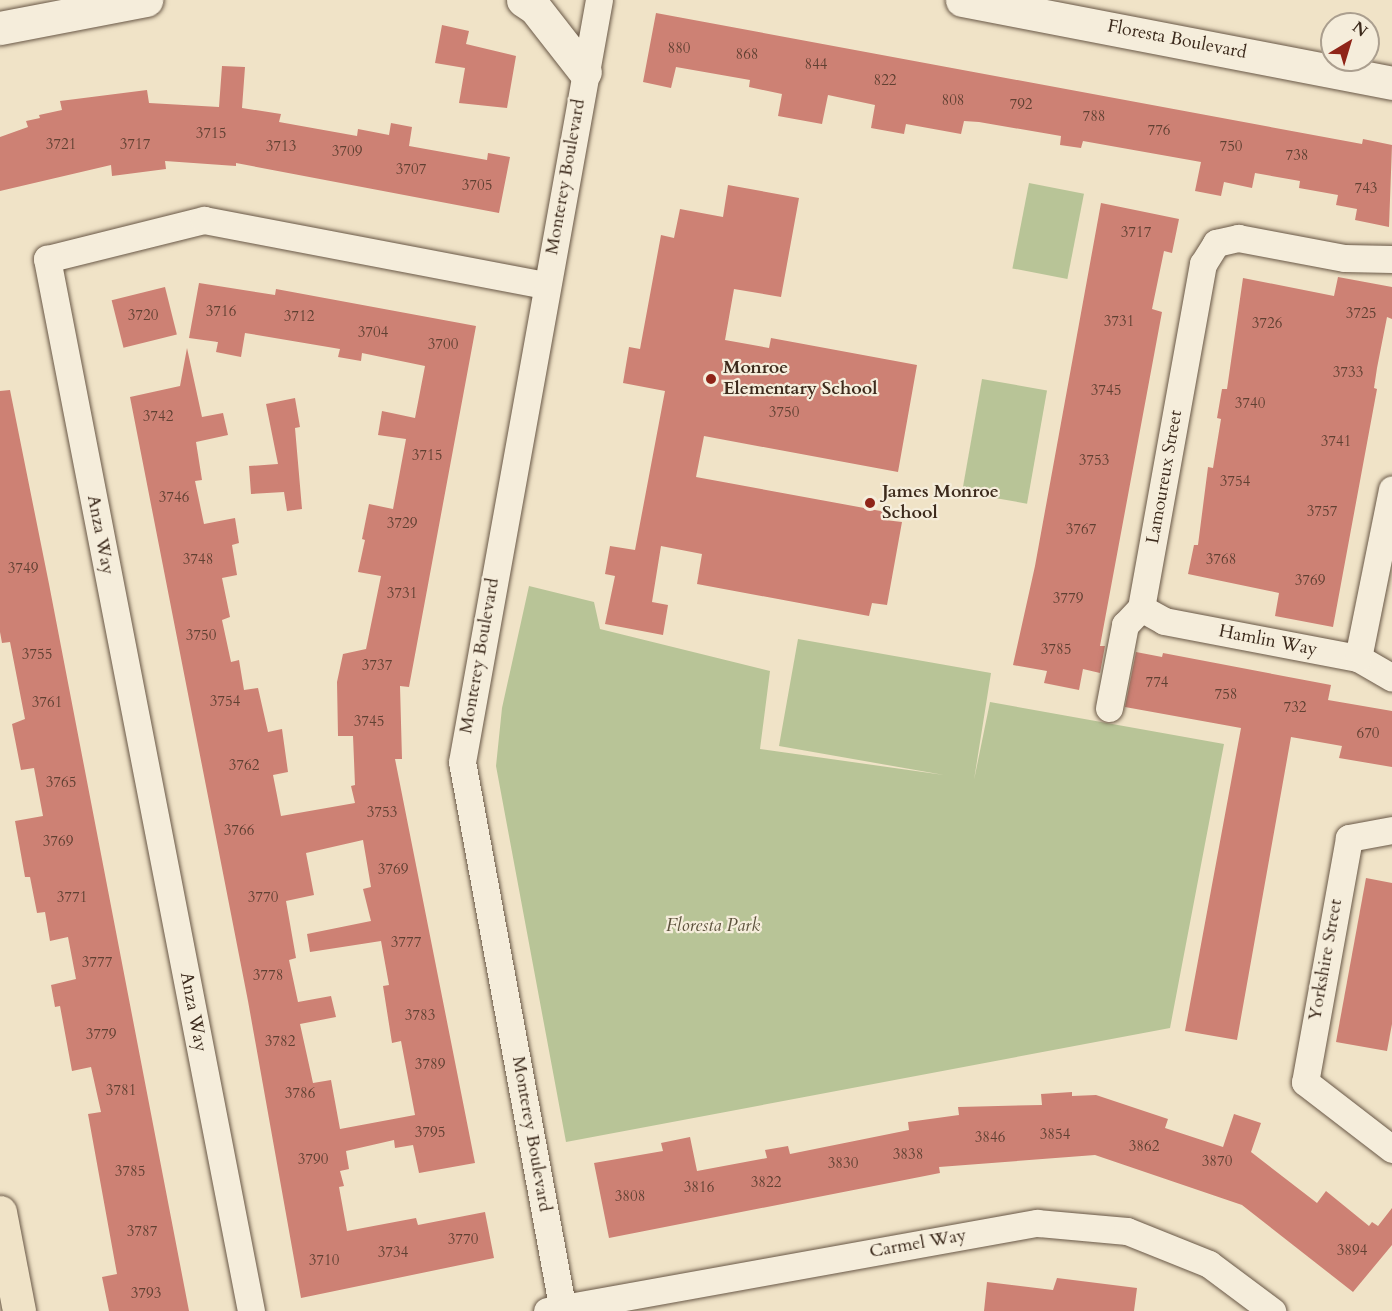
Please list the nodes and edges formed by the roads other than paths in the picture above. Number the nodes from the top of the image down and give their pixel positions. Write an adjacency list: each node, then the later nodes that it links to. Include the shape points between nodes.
1 (146, 0): 5 (street)
2 (524, 0): 6 (street, via 535,8)
3 (599, 0): 6 (street, Monterey Boulevard)
4 (962, 0): 7 (street, Floresta Boulevard)
5 (0, 28)
6 (585, 72): 9 (street, Monterey Boulevard)
7 (1392, 83)
8 (1392, 259): 11 (street, Lamoureux Street, via 1344,258 1238,238 1216,243 1203,264)
9 (546, 285): 18 (street, Monterey Boulevard, via 462,762); 20 (street, Anza Way, via 204,220 47,259)
10 (1392, 489): 12 (street)
11 (1141, 608): 12 (street, Hamlin Way, via 1164,621); 14 (street, Lamoureux Street, via 1125,625)
12 (1358, 658): 13 (street, Hamlin Way)
13 (1392, 678)
14 (1109, 708)
15 (1392, 830): 16 (street, Yorkshire Street, via 1348,838 1305,1082)
16 (1392, 1149)
17 (0, 1212): 19 (highway)
18 (558, 1310): 21 (street, Carmel Way, via 1037,1223 1127,1231 1209,1264)
19 (19, 1311)
20 (251, 1311)
21 (1272, 1311)

